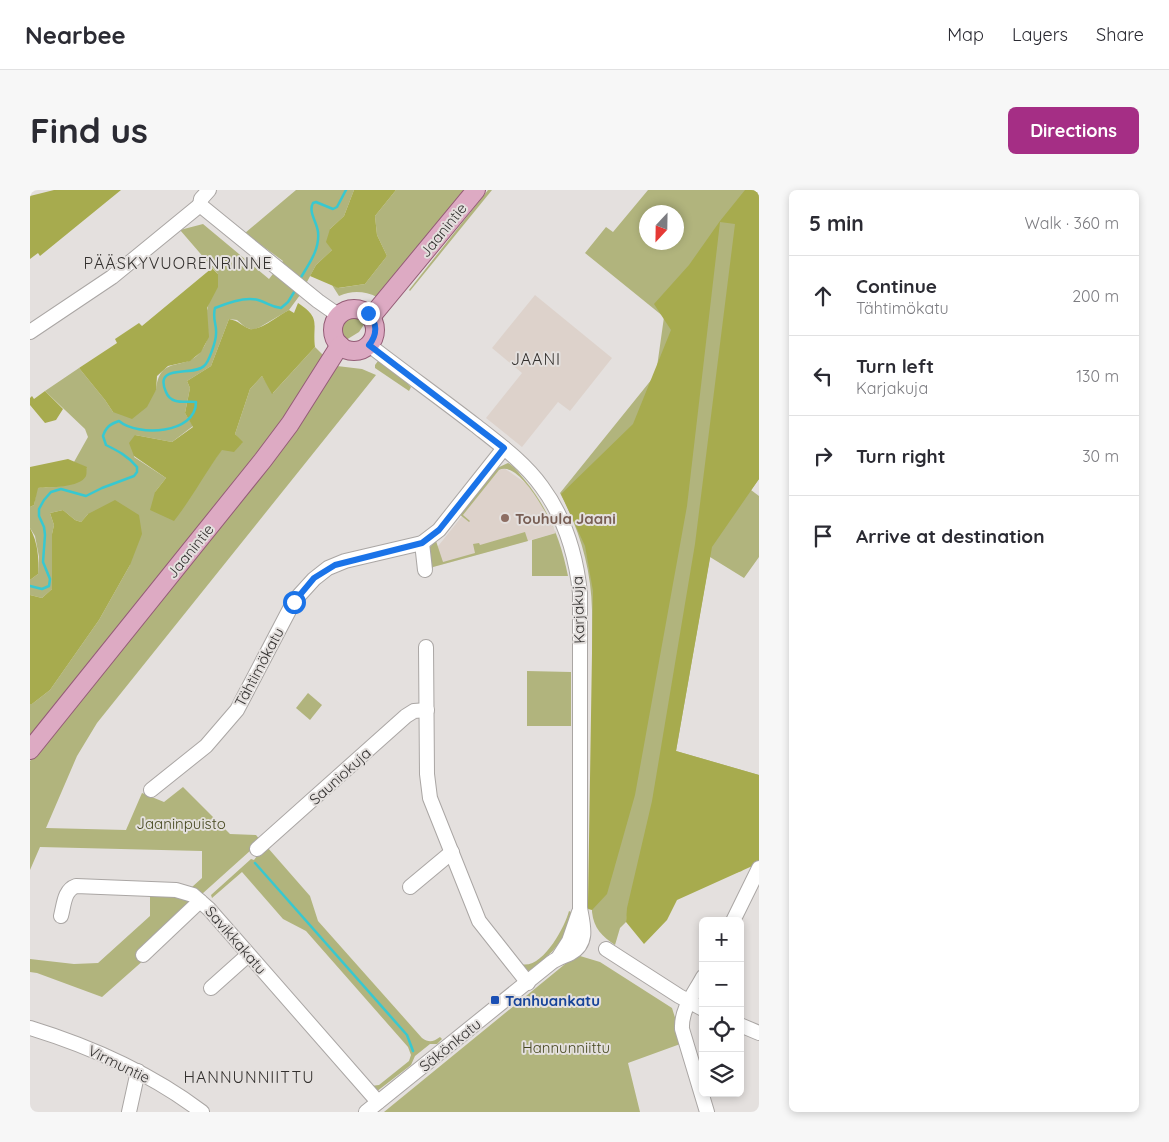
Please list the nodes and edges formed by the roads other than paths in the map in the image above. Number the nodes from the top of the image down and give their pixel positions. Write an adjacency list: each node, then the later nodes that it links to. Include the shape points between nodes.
1 (209, 190): 3 (street)
2 (476, 190): 5 (main road, Jaanintie)
3 (200, 205): 4 (street); 6 (street, via 112,277)
4 (338, 315): 5 (main road, via 347,309 358,309); 7 (main road, via 333,330)
5 (371, 317): 8 (main road, via 375,332)
6 (30, 332)
7 (340, 345): 8 (main road, via 353,351); 14 (main road, Jaanintie, via 263,460)
8 (369, 345): 9 (street, Karjakuja)
9 (504, 448): 10 (street, Tähtimökatu, via 439,530); 21 (street, Karjakuja, via 530,472 553,503 565,528 578,572)
10 (422, 543): 11 (street); 15 (street, Tähtimökatu, via 345,561 314,578 294,602 237,710 206,746)
11 (425, 570)
12 (426, 647): 13 (street)
13 (427, 710): 16 (street, Sauniokuja, via 414,711 406,716); 17 (street, via 428,789)
14 (30, 750)
15 (151, 790)
16 (257, 849)
17 (452, 852): 19 (street); 29 (street, via 479,921)
18 (759, 868): 23 (street)
19 (410, 887)
20 (200, 901): 22 (street, Savikkakatu, via 193,895 176,890 76,886 68,892); 26 (street); 27 (street, Savikkakatu)
21 (580, 908): 24 (street, Karjakuja); 28 (street, Säkönkatu, via 569,941)
22 (61, 916)
23 (735, 917)
24 (584, 935): 28 (street, Säkönkatu, via 577,948)
25 (606, 949): 32 (street)
26 (143, 955)
27 (248, 955): 31 (street); 38 (street, Savikkakatu)
28 (558, 959): 29 (street, Säkönkatu)
29 (528, 983): 38 (street, Säkönkatu)
30 (699, 984): 32 (street)
31 (211, 988)
32 (688, 1002): 33 (street); 42 (street, via 681,1020 682,1029)
33 (699, 1007)
34 (744, 1027): 36 (street)
35 (30, 1028): 37 (street, Virmuntie, via 70,1040)
36 (759, 1033)
37 (138, 1071): 39 (street); 40 (street, Virmuntie)
38 (378, 1102): 41 (street, Säkönkatu)
39 (128, 1112)
40 (202, 1112)
41 (366, 1112)
42 (707, 1112)

